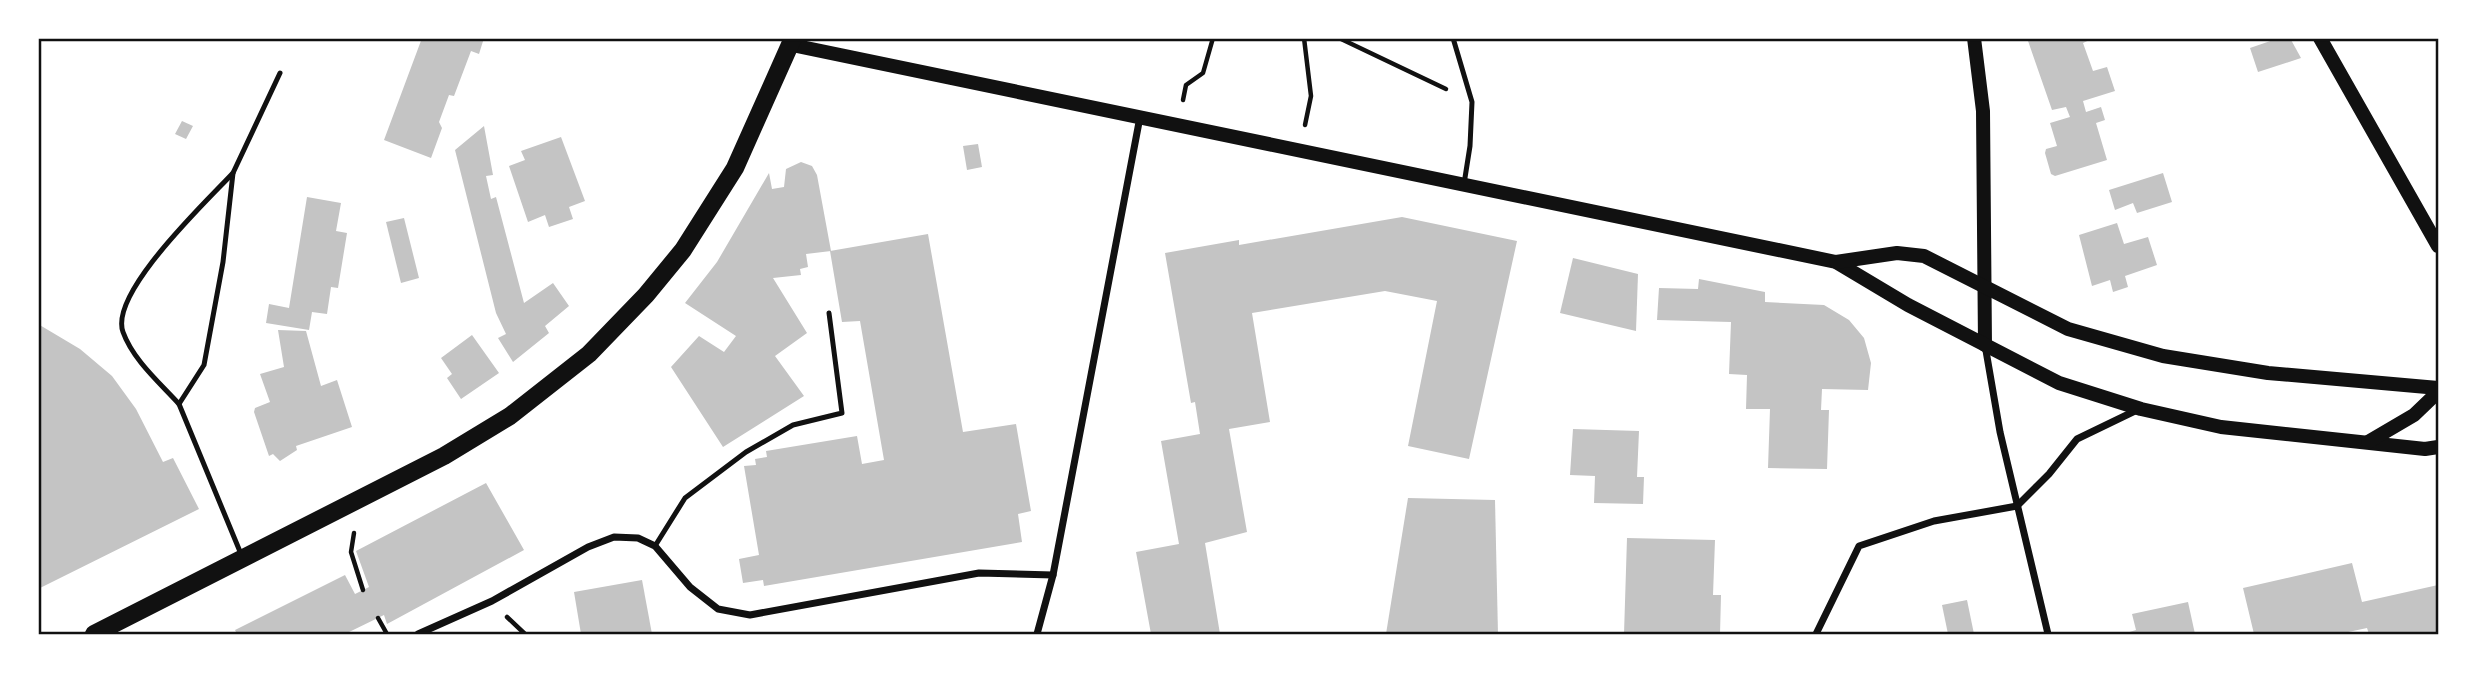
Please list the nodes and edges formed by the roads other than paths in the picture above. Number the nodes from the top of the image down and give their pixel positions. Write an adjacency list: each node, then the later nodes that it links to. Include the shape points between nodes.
1 (1453, 38): 8 (lane, via 1472,102)
2 (1974, 38): 11 (main road, via 1983,111)
3 (2320, 38): 9 (main road)
4 (792, 42): 6 (main road); 21 (main road, via 735,168 683,250 589,354 521,408 444,456)
5 (280, 73): 7 (lane)
6 (1140, 116): 8 (main road); 22 (street)
7 (233, 173): 15 (lane, via 204,365); 15 (lane, via 166,245 120,318 132,351)
8 (1464, 184): 10 (main road)
9 (2438, 246)
10 (1836, 261): 11 (main road, via 1897,253 1924,256); 13 (main road)
11 (1984, 288): 13 (main road); 14 (main road, via 2068,329 2163,356 2268,373)
12 (829, 313): 20 (lane, via 842,413 793,425 746,452 685,498)
13 (1984, 345): 16 (main road, via 2059,383); 19 (street)
14 (2438, 390): 17 (main road, via 2414,415)
15 (179, 404): 21 (lane)
16 (2141, 409): 17 (main road, via 2261,433); 19 (street, via 2077,439)
17 (2368, 442): 18 (main road)
18 (2434, 450)
19 (2017, 506): 26 (street, via 1934,521 1860,546); 27 (street)
20 (655, 546): 22 (street, via 690,587 719,609 750,615 979,573); 24 (street, via 638,538 614,537)
21 (242, 557): 23 (main road)
22 (1053, 575): 25 (street)
23 (94, 635)
24 (418, 635)
25 (1037, 635)
26 (1816, 635)
27 (2048, 635)

